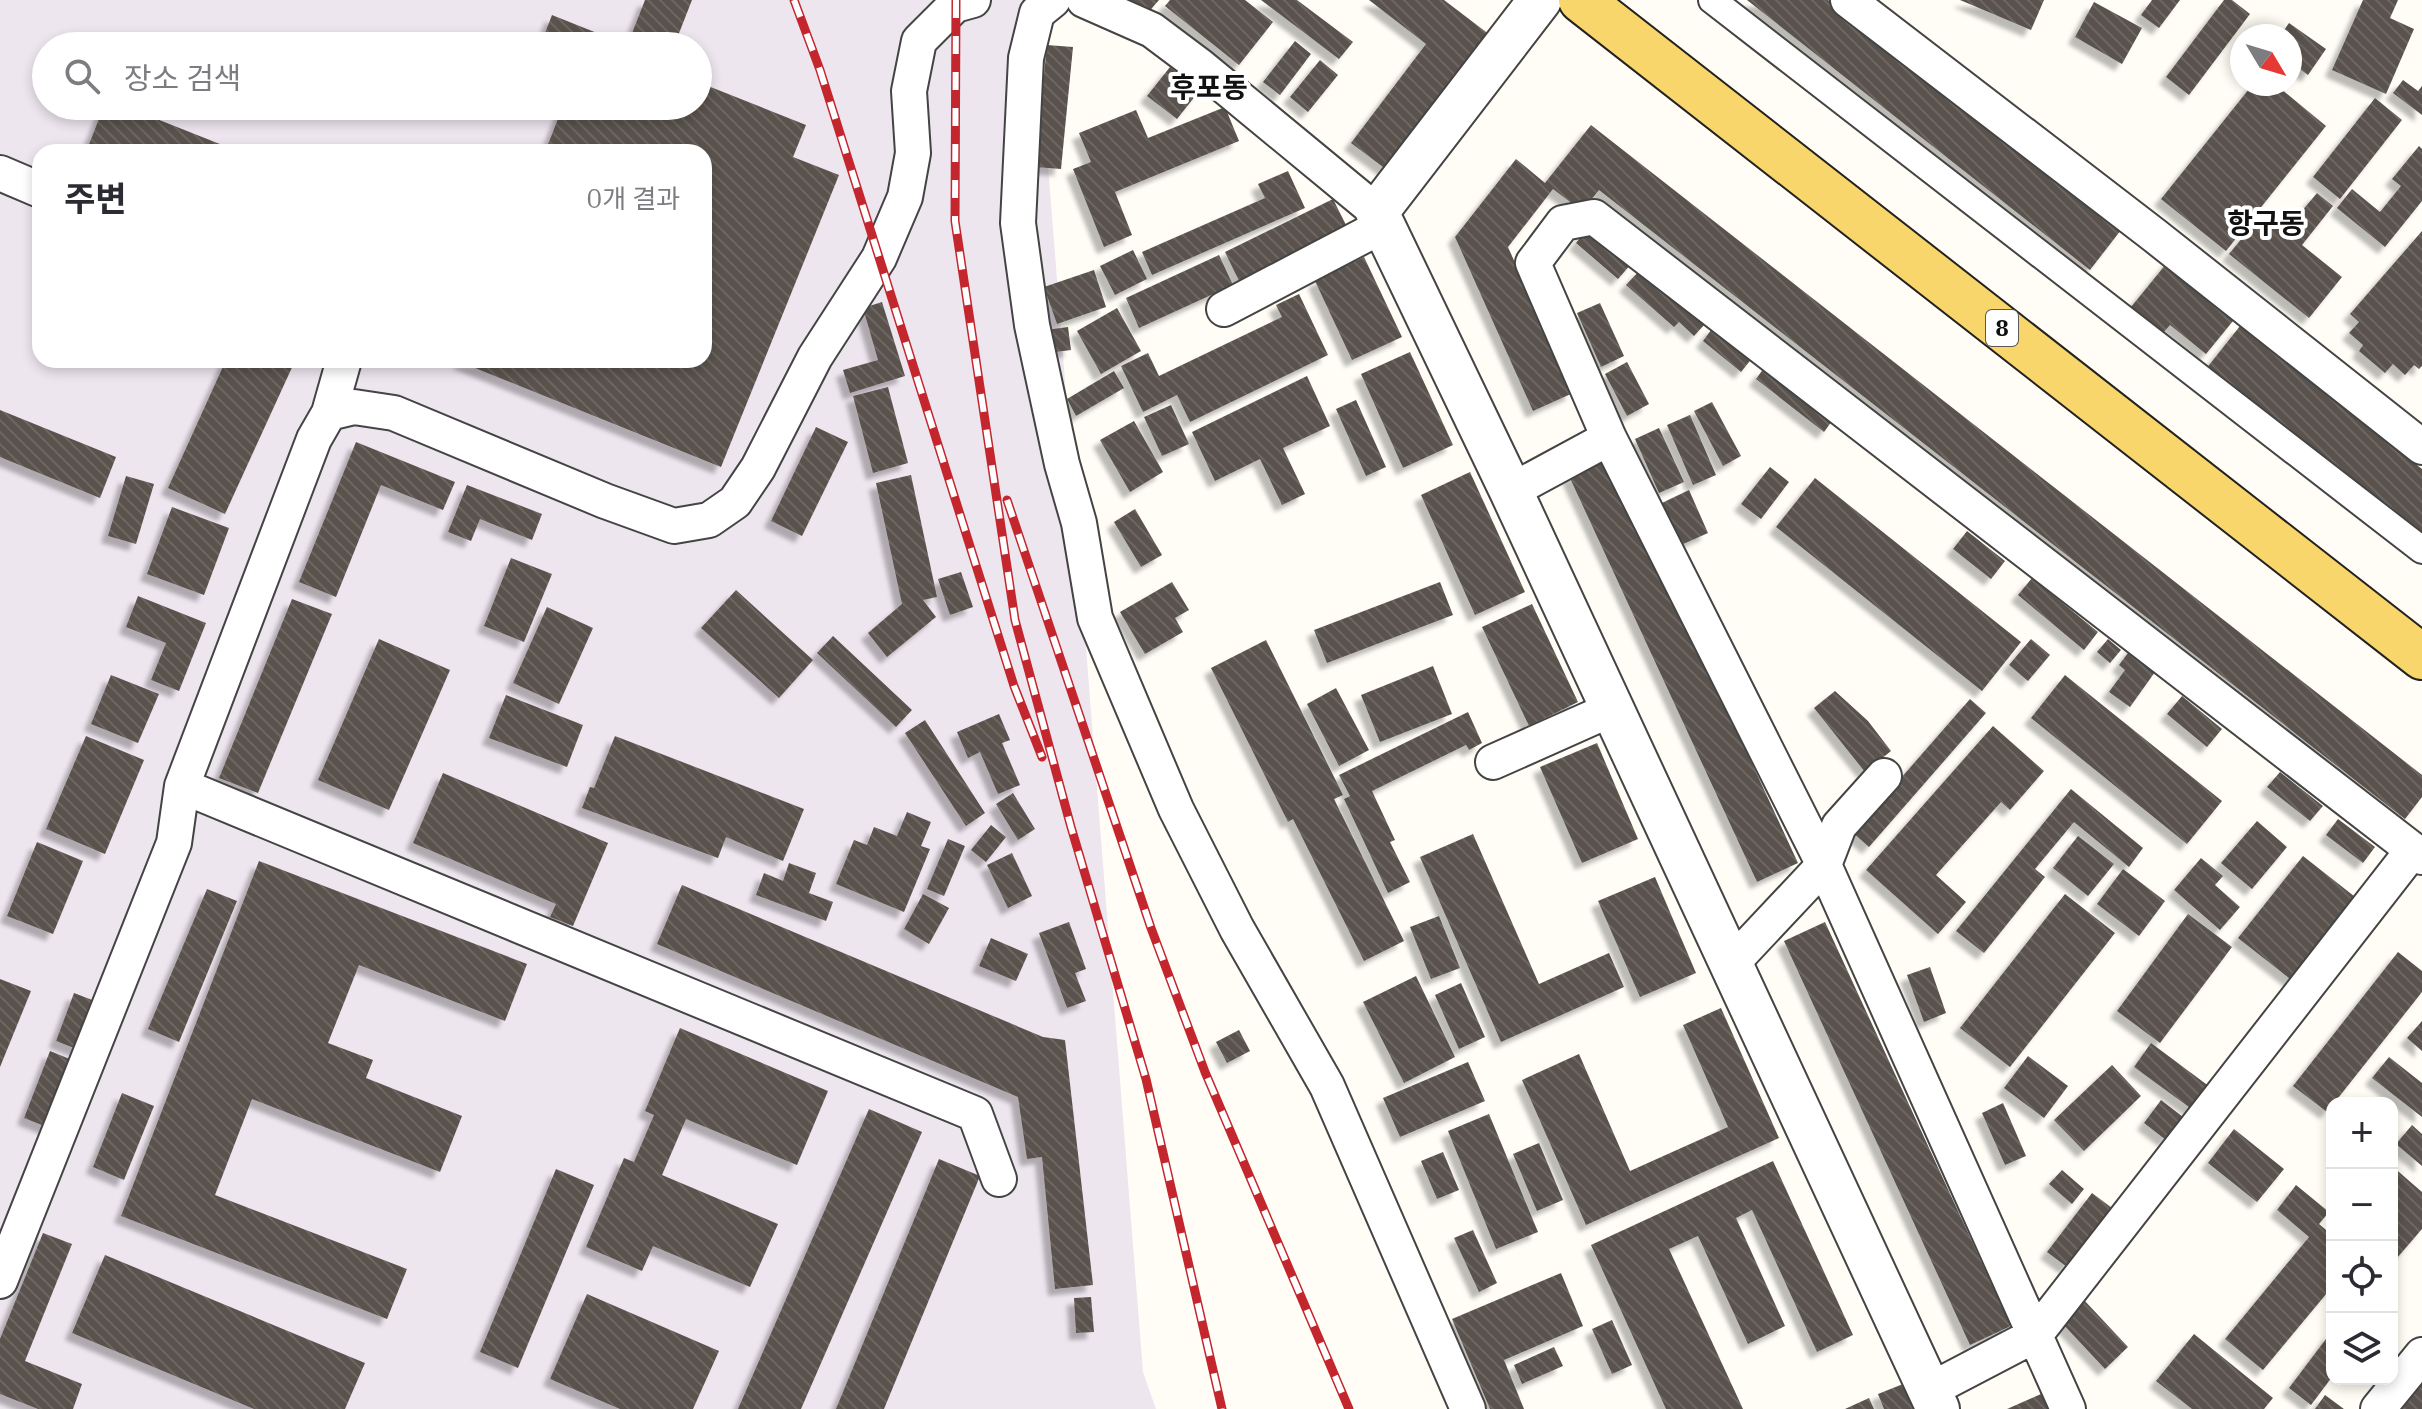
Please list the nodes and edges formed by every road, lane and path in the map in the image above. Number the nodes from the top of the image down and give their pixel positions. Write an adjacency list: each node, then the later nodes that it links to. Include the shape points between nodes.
1 (973, 0): 13 (street, via 955,5 919,41 909,91 913,153 905,197 879,258 815,357 758,468 735,502 709,520 674,526 394,413 354,407)
2 (1053, 0): 31 (street, via 1037,13 1026,58 1018,223 1032,325 1079,523 1095,618 1176,809 1327,1086)
3 (1084, 0): 10 (street, via 1152,30)
4 (1540, 0): 10 (street)
5 (1581, 0): 18 (main road, 8)
6 (1712, 0): 17 (street)
7 (1848, 0): 15 (street)
8 (0, 173): 9 (street)
9 (32, 187)
10 (1381, 218): 11 (street); 16 (street)
11 (1224, 309)
12 (342, 368): 13 (street)
13 (329, 413): 22 (street, via 314,439)
14 (1609, 438): 16 (street); 23 (street, via 1533,263 1563,223 1594,217); 24 (street)
15 (2422, 447)
16 (1511, 491): 19 (street)
17 (2422, 550)
18 (2422, 657)
19 (1612, 709): 20 (street); 25 (street)
20 (1493, 762)
21 (1884, 776): 24 (street, via 1839,826)
22 (182, 786): 26 (street, via 975,1114); 27 (street, via 174,843)
23 (2418, 854): 28 (street)
24 (1824, 865): 25 (street); 28 (street)
25 (1731, 964): 30 (street)
26 (999, 1179)
27 (0, 1281)
28 (2035, 1335): 30 (street); 32 (street)
29 (2422, 1355): 33 (street)
30 (1934, 1400)
31 (1468, 1409)
32 (2068, 1409)
33 (2378, 1409)

